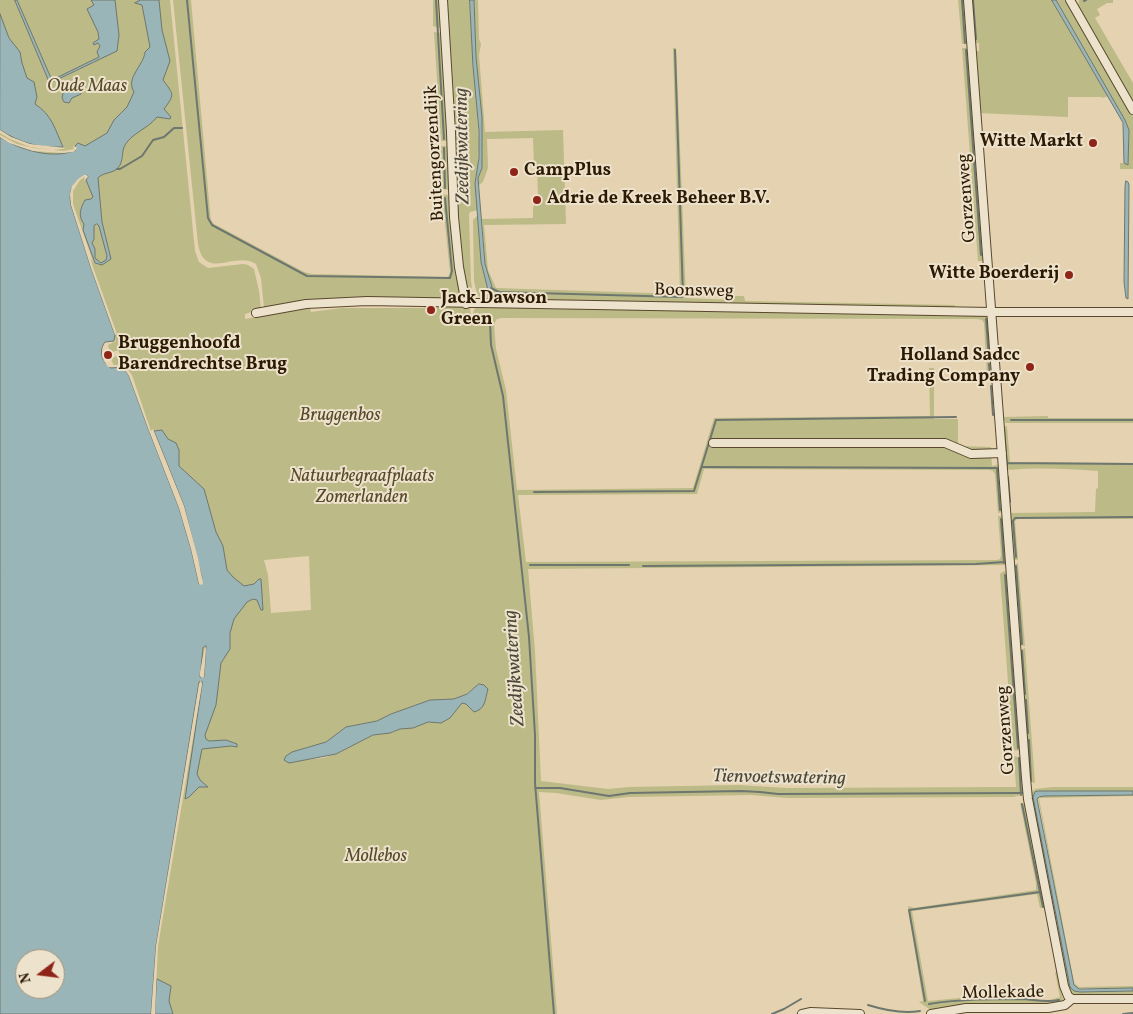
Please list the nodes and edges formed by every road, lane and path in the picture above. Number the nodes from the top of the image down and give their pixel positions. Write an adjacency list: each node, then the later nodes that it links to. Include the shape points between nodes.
1 (444, 0): 5 (street, Buitengorzendijk, via 453,203)
2 (968, 0): 6 (street, Gorzenweg)
3 (1071, 0): 4 (street)
4 (1133, 110)
5 (466, 304): 6 (street, Boonsweg); 8 (street, Boonsweg, via 327,302)
6 (991, 312): 7 (street, Boonsweg); 10 (street, Gorzenweg)
7 (1133, 312)
8 (256, 314)
9 (713, 443): 10 (street, via 945,443 971,454)
10 (1002, 453): 11 (street, Gorzenweg, via 1028,799 1064,986)
11 (1072, 999): 12 (street, Mollekade); 15 (street, Mollekade, via 1065,1005 1052,1008 966,1008)
12 (1133, 999)
13 (802, 1014): 14 (street)
14 (860, 1014)
15 (931, 1014)

